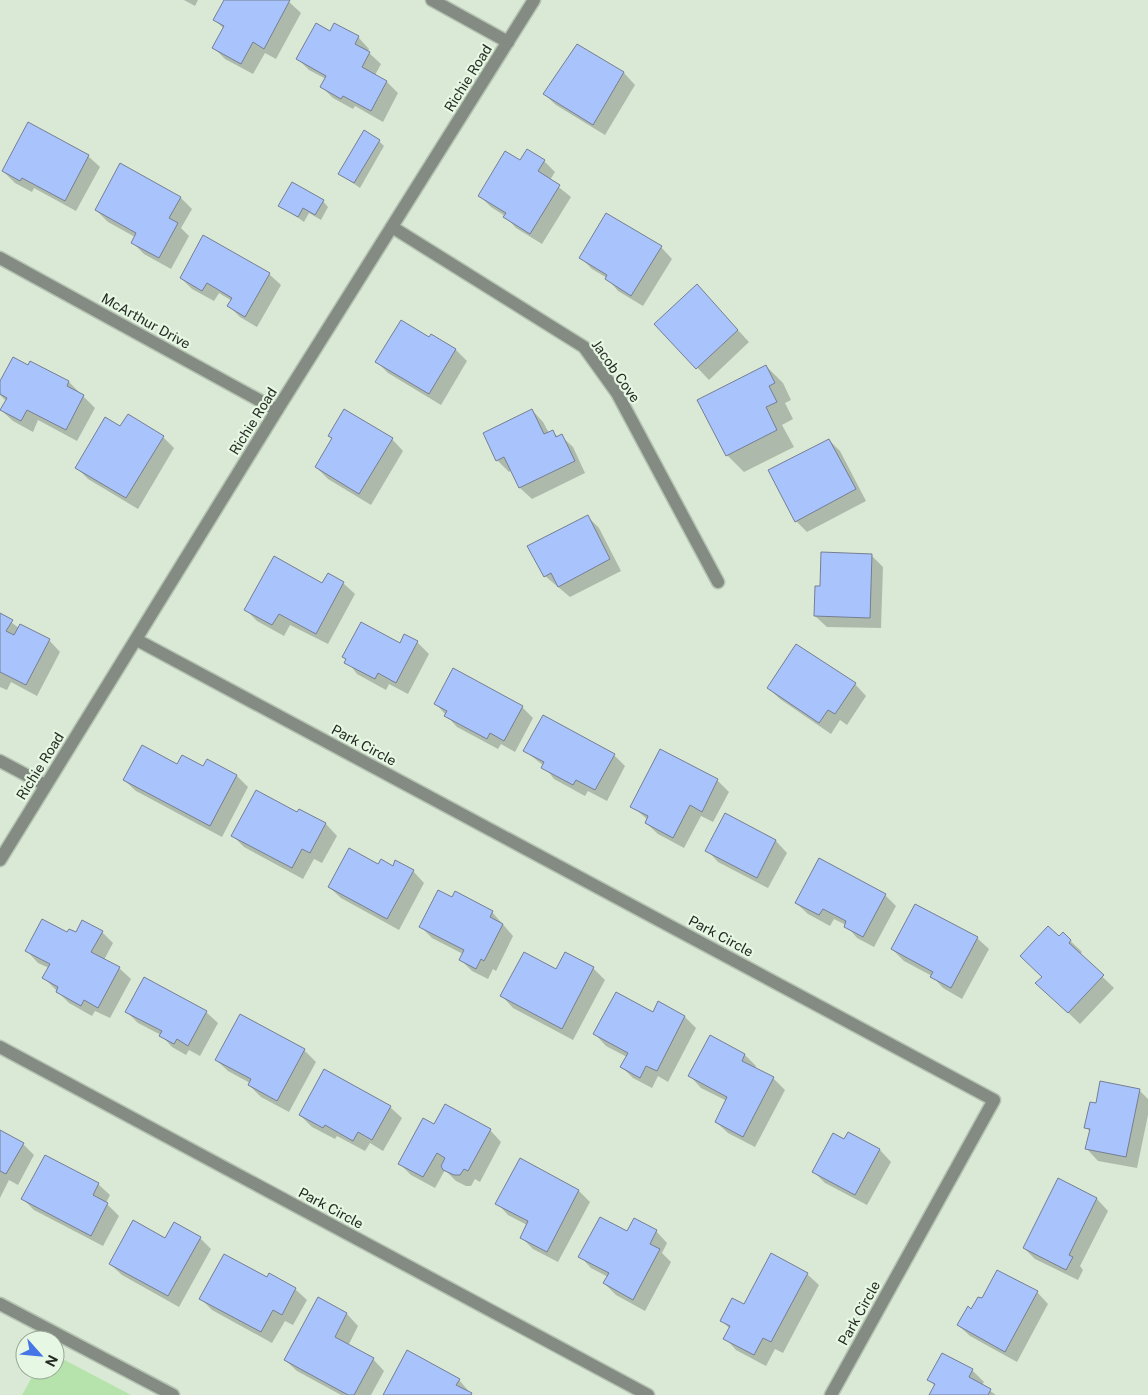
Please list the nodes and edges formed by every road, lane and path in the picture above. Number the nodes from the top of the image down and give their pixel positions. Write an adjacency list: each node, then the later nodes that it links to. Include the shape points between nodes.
1 (432, 0): 3 (street)
2 (534, 0): 3 (street, Richie Road)
3 (508, 42): 4 (street, Richie Road)
4 (392, 227): 6 (street, Richie Road); 7 (street, Jacob Cove, via 584,347 617,393)
5 (0, 258): 6 (street, McArthur Drive)
6 (277, 410): 8 (street, Richie Road)
7 (718, 582)
8 (136, 640): 10 (street, Richie Road); 16 (street, Park Circle, via 994,1100)
9 (0, 760): 10 (street)
10 (45, 785): 11 (street, Richie Road)
11 (0, 860)
12 (0, 1047): 15 (street, Park Circle)
13 (0, 1304): 14 (street)
14 (173, 1395)
15 (648, 1395)
16 (831, 1395)

